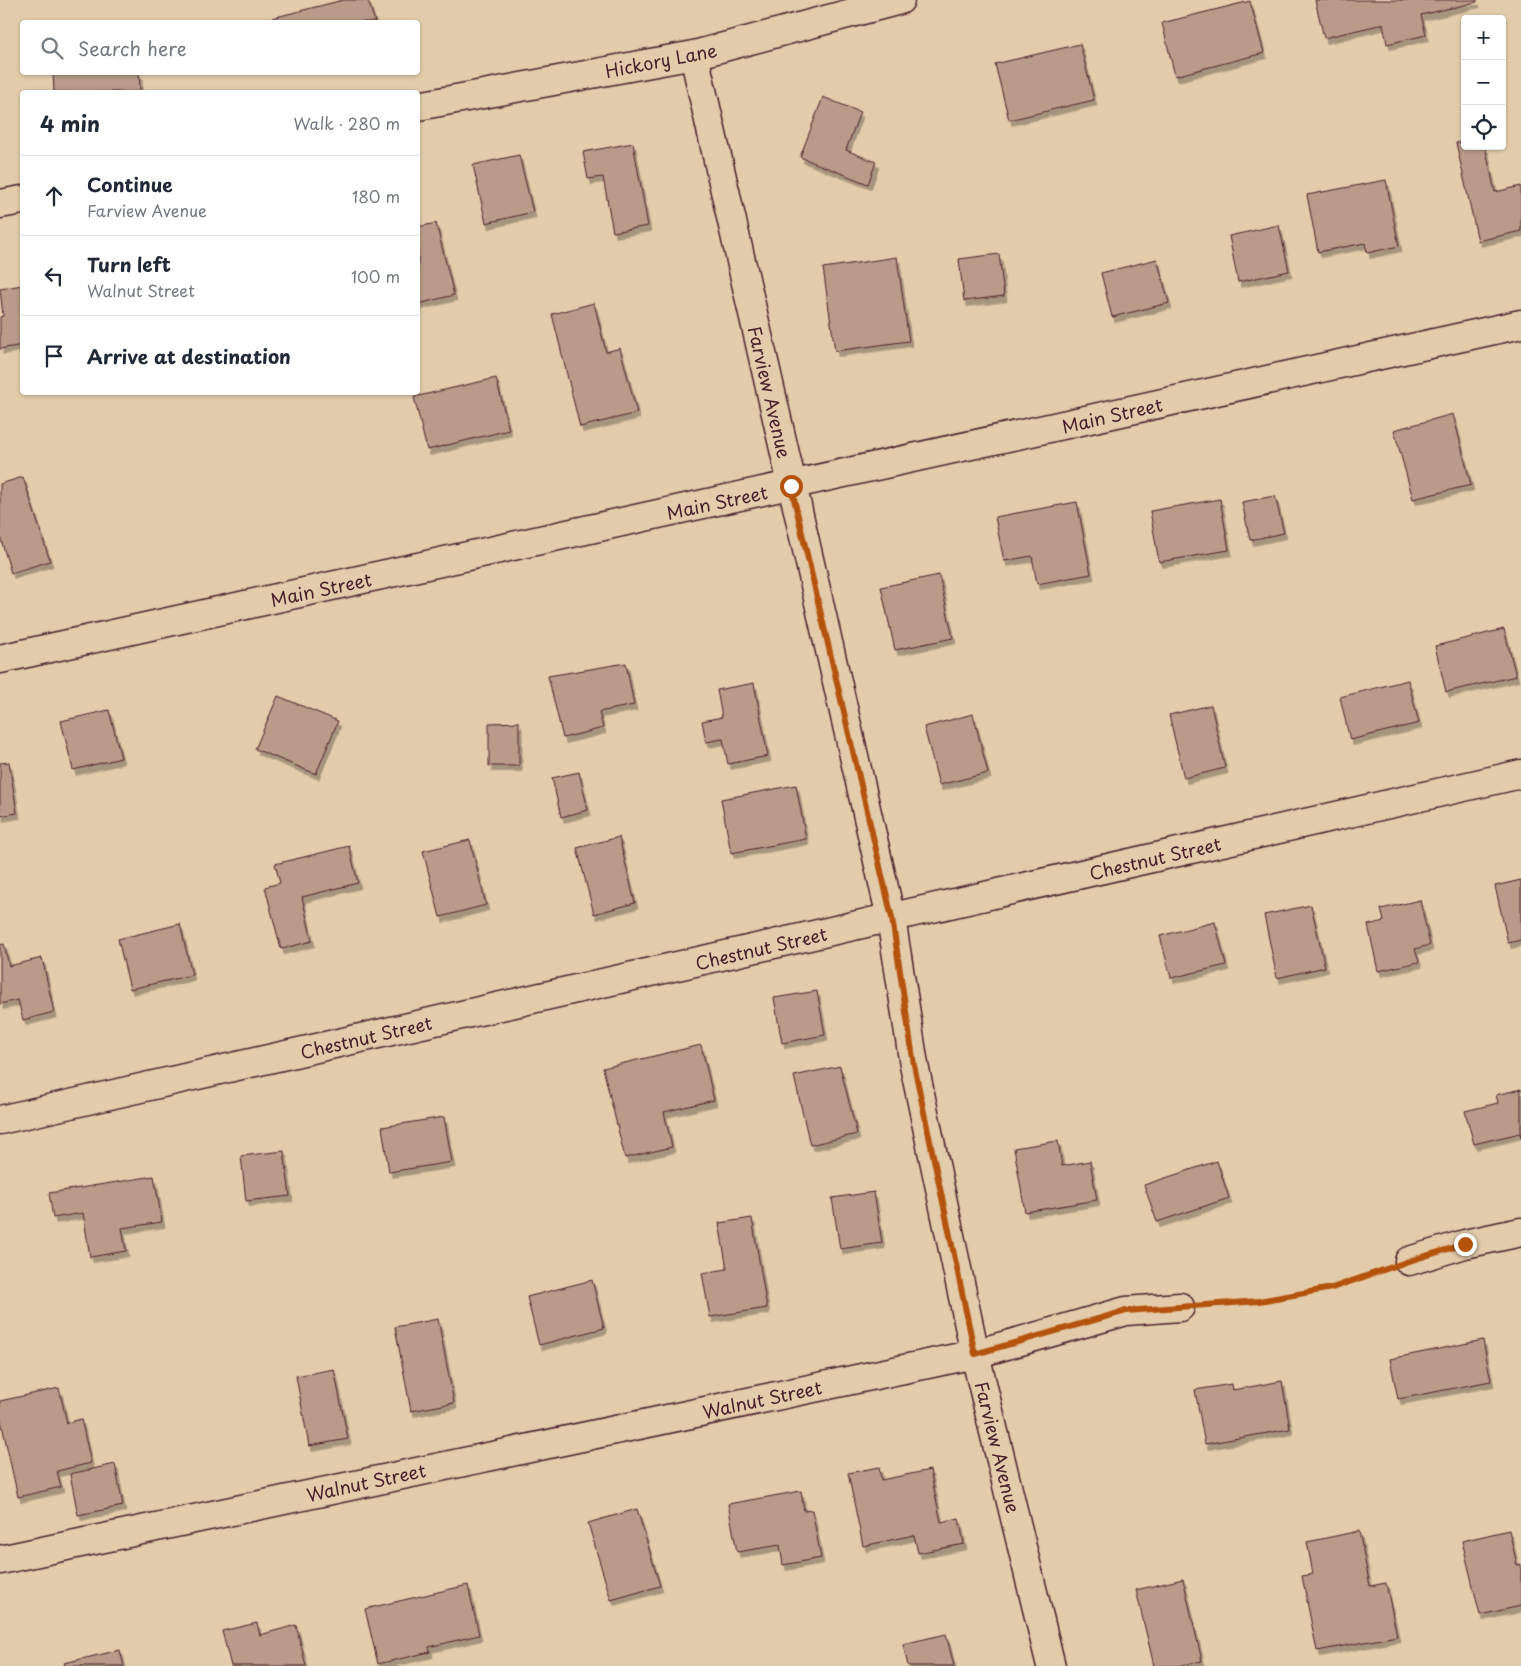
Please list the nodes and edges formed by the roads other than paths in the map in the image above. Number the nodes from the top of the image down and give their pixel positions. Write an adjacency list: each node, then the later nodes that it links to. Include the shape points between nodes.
1 (900, 0): 2 (street, Hickory Lane)
2 (694, 55): 3 (street, Hickory Lane); 7 (street, Farview Avenue)
3 (420, 106)
4 (20, 200): 5 (street)
5 (0, 204)
6 (1521, 324): 7 (street, Main Street)
7 (791, 486): 8 (street, Main Street); 10 (street, Farview Avenue)
8 (0, 659)
9 (1521, 774): 10 (street, Chestnut Street)
10 (892, 918): 11 (street, Chestnut Street); 15 (street, Farview Avenue, via 914,1065)
11 (0, 1120)
12 (1521, 1232): 13 (street)
13 (1409, 1261)
14 (1180, 1307): 15 (street, Walnut Street, via 1126,1311)
15 (975, 1354): 16 (street, Walnut Street); 17 (street, Farview Avenue)
16 (0, 1560)
17 (1051, 1666)

